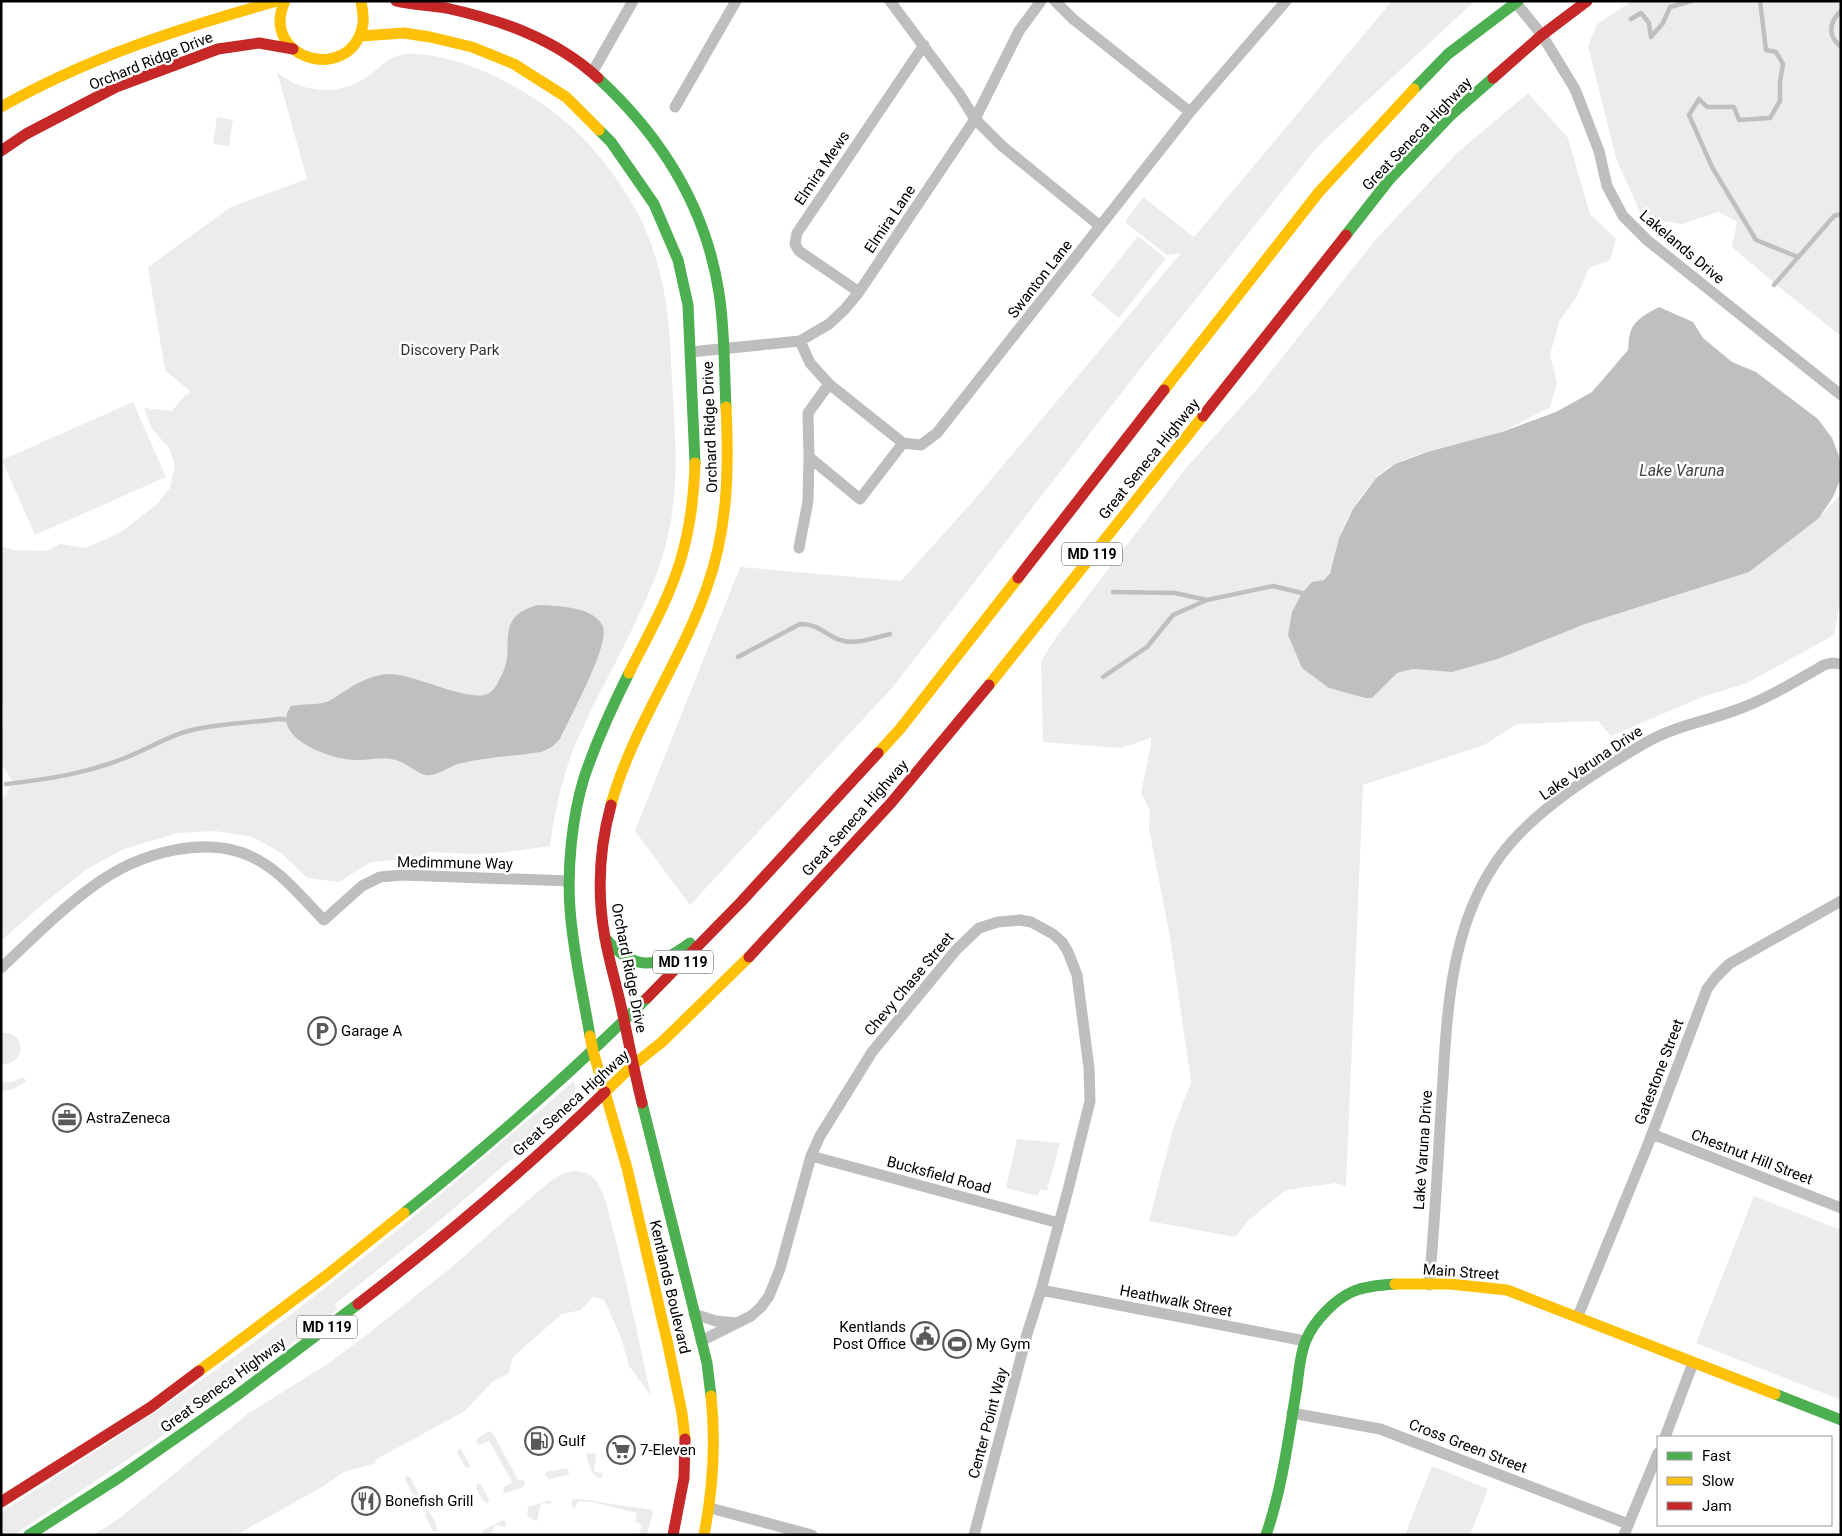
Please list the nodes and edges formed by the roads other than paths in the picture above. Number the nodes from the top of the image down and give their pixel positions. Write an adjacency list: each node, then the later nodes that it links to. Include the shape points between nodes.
1 (277, 1): 18 (street, Orchard Ridge Drive, via 145,41 81,66)
2 (285, 1): 16 (street, via 280,24)
3 (361, 1): 14 (street, via 364,19)
4 (396, 1): 17 (street, Orchard Ridge Drive, via 496,20 560,49)
5 (633, 1): 17 (street)
6 (736, 1): 19 (street)
7 (890, 1): 15 (street)
8 (1041, 1): 21 (street, Elmira Lane, via 1019,31)
9 (1055, 1): 20 (street, via 1080,25)
10 (1286, 1): 20 (street, Swanton Lane)
11 (1588, 1): 13 (street, Great Seneca Highway / MD 119)
12 (1517, 2): 13 (street, Lakelands Drive); 36 (street, Great Seneca Highway / MD 119, via 1448,54 1319,192 900,729)
13 (1542, 35): 29 (street, Lakelands Drive, via 1575,89 1599,151 1607,186 1623,216 1647,240); 41 (street, Great Seneca Highway / MD 119, via 1452,114 1390,180 892,803 745,961 662,1042)
14 (361, 36): 16 (street, via 346,54 336,59 316,61 304,58); 27 (street, Orchard Ridge Drive, via 404,34 472,47 514,64 566,97 612,142 654,204 678,260 688,305)
15 (924, 45): 21 (street); 24 (street, Elmira Mews, via 796,233 795,244 800,251)
16 (293, 49): 22 (street, Orchard Ridge Drive, via 259,43 218,49 116,87 26,134)
17 (593, 71): 26 (street, Orchard Ridge Drive, via 647,128 680,176 705,231 718,282)
18 (1, 107)
19 (676, 107)
20 (1190, 112): 23 (street, Swanton Lane)
21 (975, 119): 23 (street, via 1002,146); 24 (street, Elmira Lane)
22 (1, 151)
23 (1100, 226): 30 (street, Swanton Lane, via 938,433 921,445)
24 (859, 292): 25 (street, Elmira Lane, via 830,324)
25 (800, 341): 26 (street, Elmira Lane); 28 (street, via 810,363)
26 (723, 350): 27 (street, Elmira Lane); 37 (street, Orchard Ridge Drive, via 729,452 721,540 708,587 631,749 609,809 601,859 600,900)
27 (690, 352): 34 (street, Orchard Ridge Drive, via 694,491 688,528 680,562 664,603 609,714 584,779 574,826)
28 (829, 384): 30 (street); 31 (street, via 808,413)
29 (1841, 395)
30 (904, 443): 31 (street, via 860,499)
31 (809, 457): 32 (street, via 808,501)
32 (799, 548)
33 (1841, 664): 47 (street, Lake Varuna Drive, via 1824,665 1759,701 1649,741 1562,797 1530,824 1495,863 1464,931 1446,1019)
34 (569, 881): 38 (street, Medimmune Way, via 380,877 362,886 324,920 263,862 233,850 200,846 144,860 93,886); 40 (street, Orchard Ridge Drive, via 575,952)
35 (1841, 901): 43 (street, Gatestone Street, via 1729,964 1716,977 1707,990)
36 (741, 902): 37 (street, via 687,946 661,962 645,964 630,960 616,952); 39 (street, Great Seneca Highway / MD 119)
37 (605, 938): 39 (street, Orchard Ridge Drive)
38 (1, 968)
39 (624, 1020): 40 (street, Great Seneca Highway / MD 119); 41 (street, Orchard Ridge Drive)
40 (593, 1050): 42 (street, Kentlands Boulevard); 59 (street, Great Seneca Highway / MD 119, via 468,1162 327,1275 150,1407)
41 (632, 1066): 42 (street, Great Seneca Highway / MD 119); 49 (street, Kentlands Boulevard)
42 (604, 1092): 62 (street, Great Seneca Highway / MD 119, via 569,1127 418,1258 236,1396); 63 (street, Kentlands Boulevard, via 626,1168 682,1413 684,1478)
43 (1652, 1134): 45 (street, Chestnut Hill Street); 50 (street, Gatestone Street)
44 (811, 1156): 46 (street, Bucksfield Road); 46 (street, Chevy Chase Street, via 825,1126 872,1052 964,940 989,924 1010,920 1031,922 1054,934 1071,958 1079,984 1089,1068 1089,1107); 51 (street, Chevy Chase Street, via 775,1284 761,1307)
45 (1841, 1208)
46 (1059, 1223): 48 (street, Chevy Chase Street)
47 (1429, 1284): 50 (street, Main Street, via 1507,1290); 53 (street, Main Street, via 1386,1284 1352,1292 1321,1318)
48 (1041, 1290): 53 (street, Heathwalk Street); 66 (street, Center Point Way)
49 (694, 1314): 51 (street); 52 (street, Kentlands Boulevard)
50 (1578, 1316): 54 (street, Main Street)
51 (737, 1324): 52 (street, Chevy Chase Street)
52 (701, 1341): 60 (street, Kentlands Boulevard, via 715,1427)
53 (1305, 1341): 55 (street, Main Street)
54 (1693, 1363): 56 (street, Main Street); 57 (street)
55 (1292, 1413): 61 (street, Cross Green Street, via 1380,1429); 67 (street, Main Street)
56 (1841, 1420)
57 (1665, 1436)
58 (1657, 1455): 61 (street)
59 (1, 1502)
60 (710, 1508): 64 (street, Kentlands Boulevard); 65 (street)
61 (1626, 1529)
62 (29, 1535)
63 (673, 1535)
64 (704, 1535)
65 (812, 1535)
66 (974, 1535)
67 (1266, 1535)

